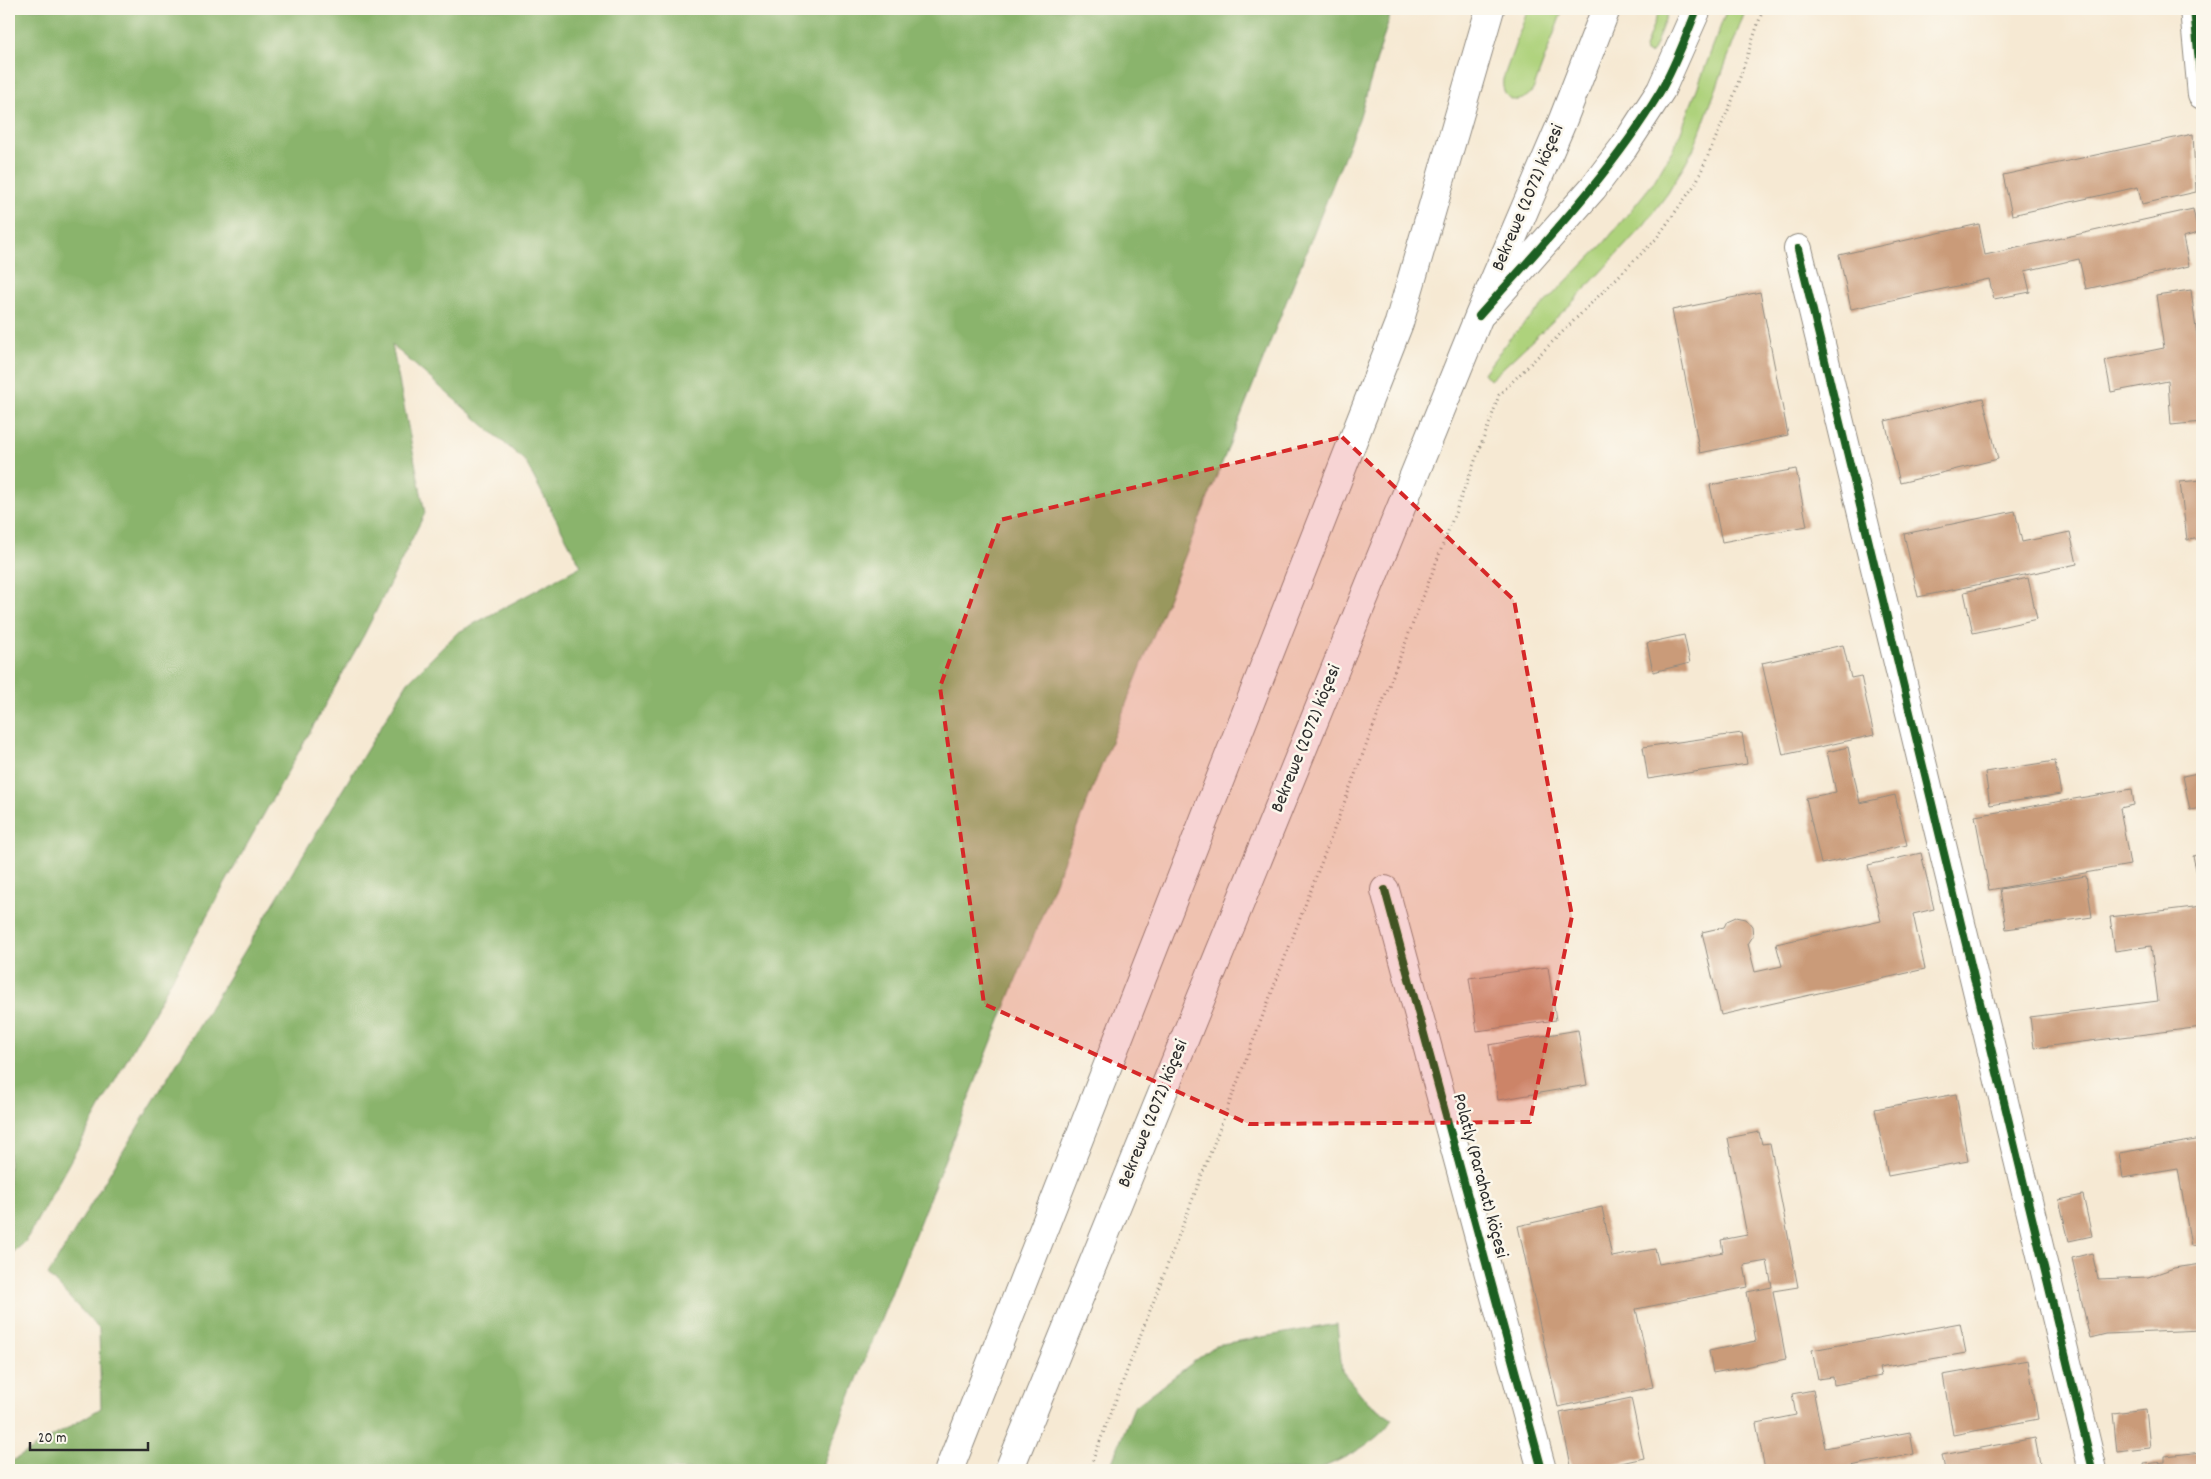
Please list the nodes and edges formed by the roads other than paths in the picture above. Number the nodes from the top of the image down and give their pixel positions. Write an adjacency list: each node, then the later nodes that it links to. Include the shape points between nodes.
1 (1490, 9): 9 (main road, via 1399,323)
2 (1606, 9): 7 (main road, Bekrewe (2072) köçesi, via 1562,122)
3 (1697, 9): 7 (main road, via 1661,90 1624,147 1593,188)
4 (2194, 9): 5 (main road)
5 (2202, 95)
6 (1798, 249): 12 (main road)
7 (1479, 316): 10 (main road, Bekrewe (2072) köçesi)
8 (1385, 890): 11 (main road, Polatly (Parahat) köçesi)
9 (949, 1470)
10 (1009, 1470)
11 (1542, 1470)
12 (2093, 1470)

